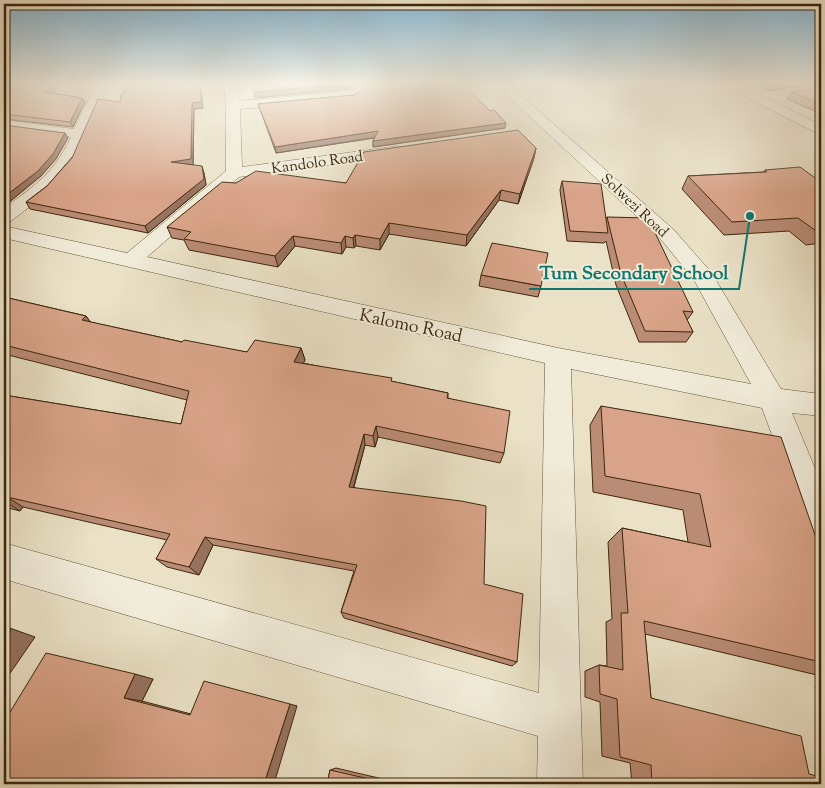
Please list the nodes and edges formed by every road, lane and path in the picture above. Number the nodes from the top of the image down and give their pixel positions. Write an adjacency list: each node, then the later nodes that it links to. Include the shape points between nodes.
1 (84, 121): 7 (street)
2 (233, 121): 9 (street)
3 (532, 121): 14 (street, Solwezi Road, via 616,186 666,234 703,277)
4 (802, 121): 6 (street)
5 (4, 124): 7 (street)
6 (821, 131)
7 (78, 134): 10 (street, via 68,160 56,174)
8 (417, 148): 9 (street, Kandolo Road)
9 (234, 173): 12 (street)
10 (4, 217)
11 (4, 232): 12 (street, Kalomo Road)
12 (131, 260): 13 (street, Kalomo Road)
13 (558, 357): 14 (street, Kalomo Road); 18 (street)
14 (773, 400): 15 (street, Kalomo Road); 16 (street, Solwezi Road)
15 (821, 404)
16 (821, 523)
17 (4, 561): 18 (street)
18 (560, 721): 19 (street)
19 (560, 784)

